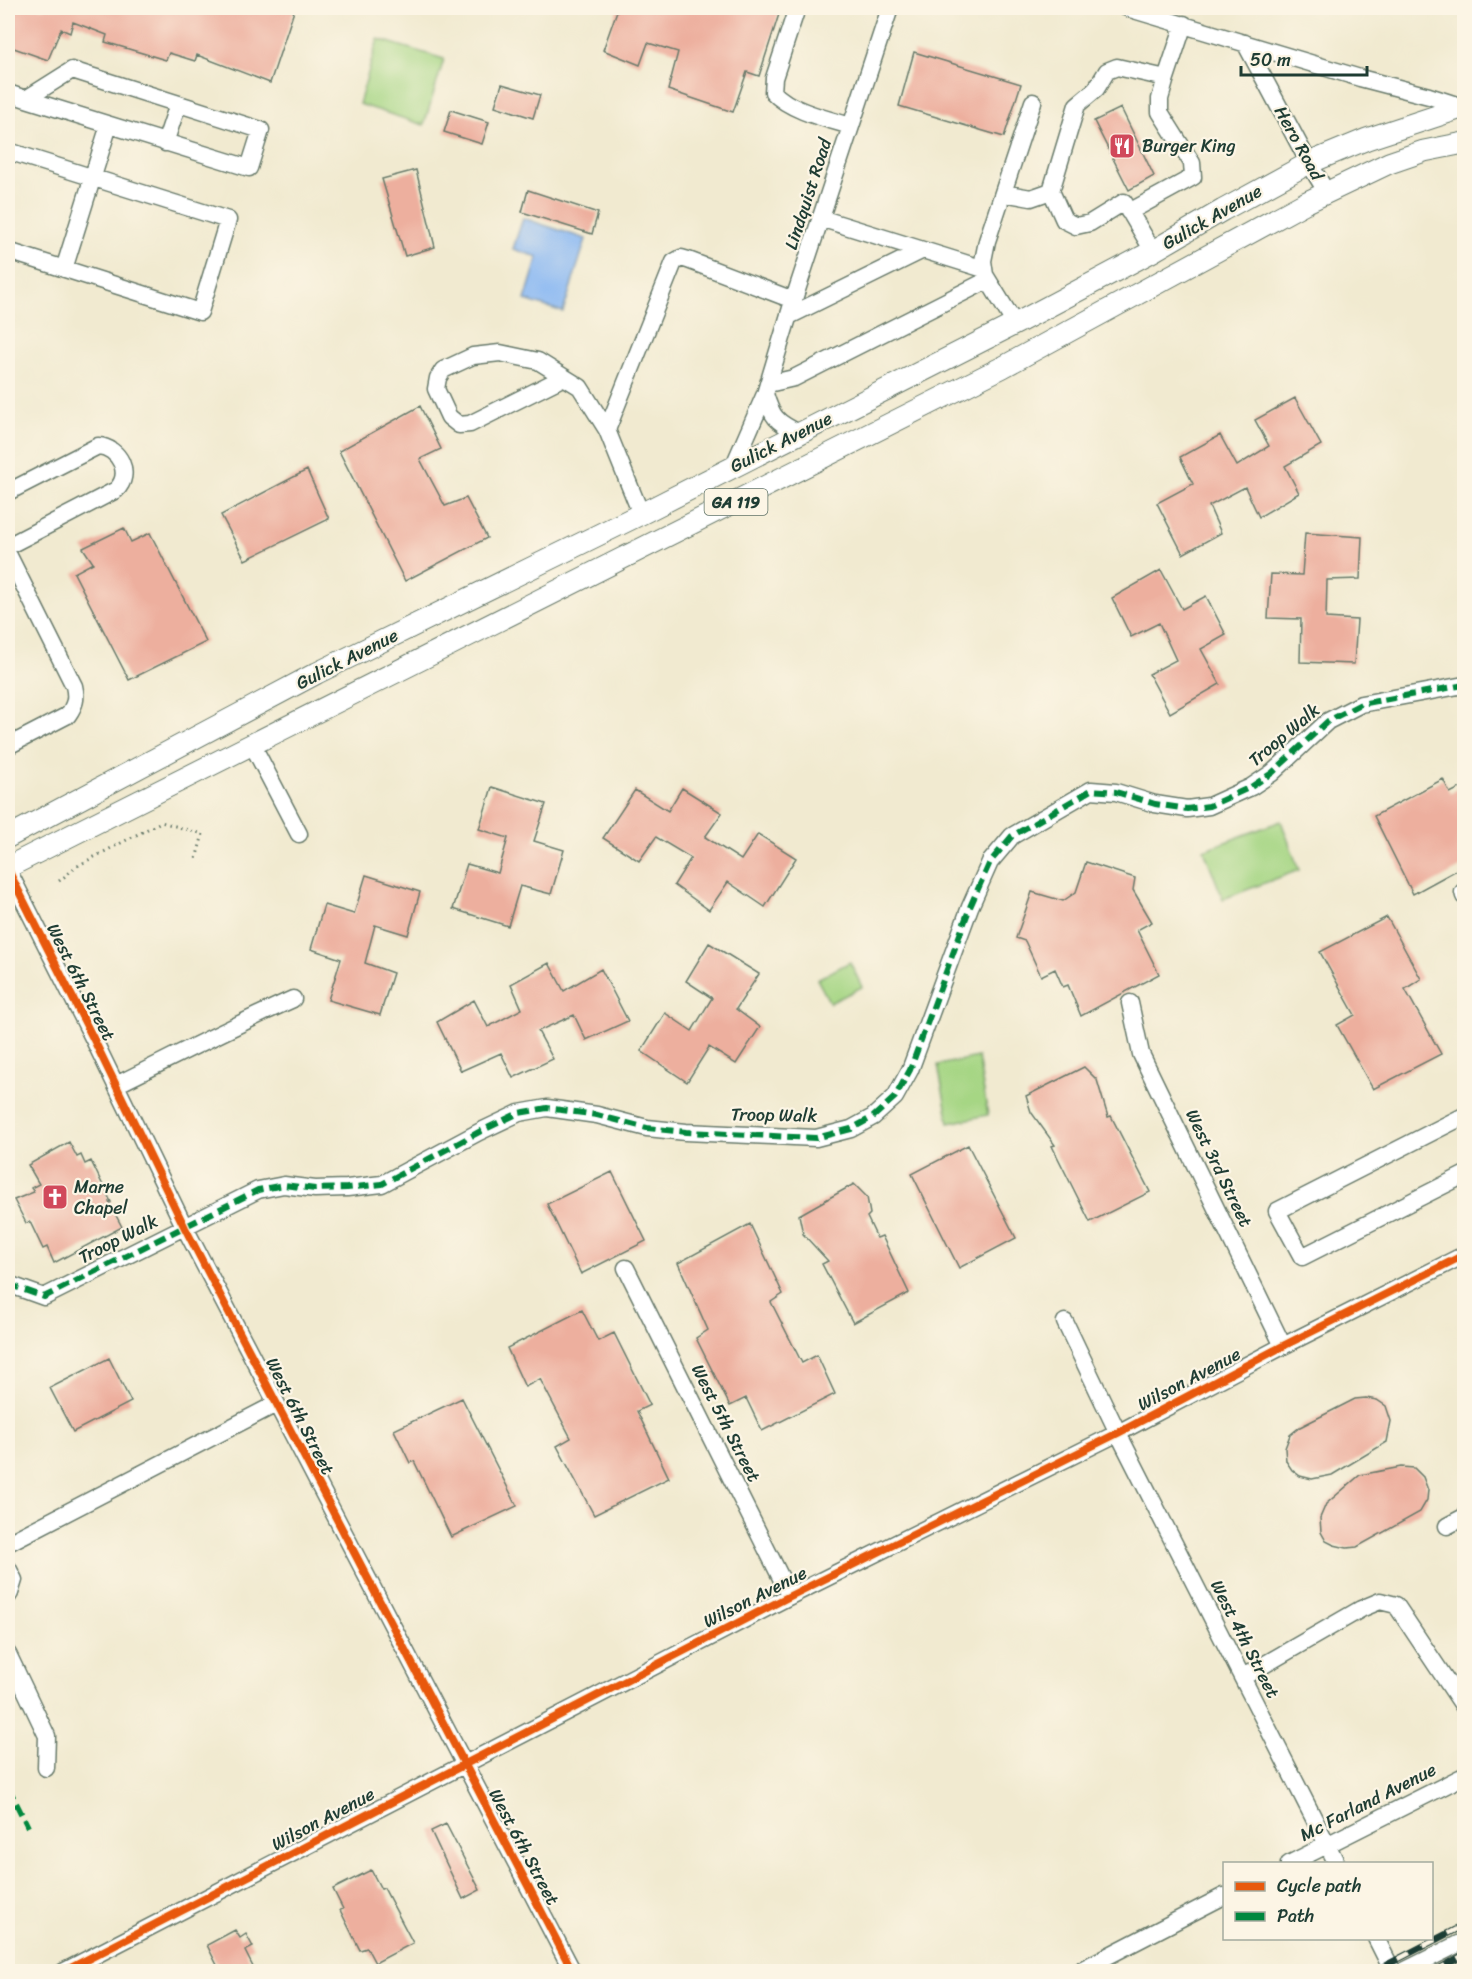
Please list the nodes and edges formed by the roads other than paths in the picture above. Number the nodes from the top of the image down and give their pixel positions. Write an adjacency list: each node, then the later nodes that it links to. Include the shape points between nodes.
1 (797, 8): 13 (street, via 773,92 807,112)
2 (890, 8): 13 (street, Lindquist Road)
3 (1127, 8): 4 (street)
4 (1184, 24): 5 (street); 6 (street)
5 (1245, 43): 11 (street); 17 (street, Hero Road)
6 (1166, 78): 19 (street, via 1117,67 1107,71 1096,89 1077,105); 22 (street, via 1160,112 1192,163 1193,177)
7 (8, 93): 8 (street)
8 (26, 99): 10 (street, via 72,70); 12 (street)
9 (1033, 102): 20 (street)
10 (178, 104): 14 (street); 14 (street, via 261,130 249,168)
11 (1464, 107): 17 (main road, Gulick Avenue / GA 119, via 1377,135)
12 (109, 125): 14 (street); 18 (street)
13 (851, 126): 23 (street, Lindquist Road)
14 (165, 142)
15 (1464, 143): 21 (main road, Gulick Avenue / GA 119, via 1389,163)
16 (8, 151): 18 (street)
17 (1309, 163): 21 (street, Hero Road); 26 (main road, Gulick Avenue / GA 119)
18 (92, 178): 27 (street); 27 (street, via 228,220 200,312)
19 (1051, 191): 20 (street, via 1031,198); 22 (street, via 1064,220 1076,226 1090,223 1124,202)
20 (1003, 193): 28 (street, via 987,241 983,261)
21 (1327, 193): 41 (main road, Gulick Avenue / GA 119, via 1004,368)
22 (1129, 212): 26 (street)
23 (820, 218): 24 (street); 29 (street, Lindquist Road)
24 (923, 250): 28 (street); 29 (street)
25 (8, 251): 27 (street)
26 (1153, 252): 30 (main road, Gulick Avenue / GA 119)
27 (64, 269)
28 (986, 274): 30 (street); 32 (street)
29 (791, 308): 32 (street, Lindquist Road); 33 (street, via 688,260 674,262)
30 (1015, 324): 34 (main road, Gulick Avenue / GA 119)
31 (564, 377): 31 (street, via 538,361 500,353 473,356 443,370 436,389 449,417 459,425 470,424); 33 (street, via 580,387)
32 (767, 389): 34 (street, via 771,414 781,425); 35 (street, Lindquist Road)
33 (607, 430): 37 (street)
34 (799, 433): 35 (main road, Gulick Avenue / GA 119)
35 (734, 465): 37 (main road, Gulick Avenue / GA 119)
36 (8, 492): 38 (street, via 98,446 116,452 122,463 122,485 116,490)
37 (641, 514): 44 (main road, Gulick Avenue / GA 119, via 317,673)
38 (8, 546)
39 (8, 554): 42 (street, via 76,696 68,715)
40 (1464, 685): 51 (street, Troop Walk, via 1361,704 1328,721 1272,773 1209,806 1187,809 1091,790 1012,836 990,862 970,907 910,1070 895,1097 873,1117 851,1129 816,1138 686,1132 547,1108 519,1113 382,1184 315,1190 284,1185 258,1190)
41 (252, 744): 43 (street); 45 (main road, Gulick Avenue / GA 119)
42 (8, 746)
43 (299, 834)
44 (8, 837)
45 (8, 868): 48 (street, West 6th Street)
46 (293, 999): 48 (street)
47 (1130, 1003): 56 (street, West 3rd Street, via 1142,1054)
48 (116, 1085): 51 (street, West 6th Street)
49 (1464, 1116): 50 (street, via 1277,1211 1302,1257)
50 (1464, 1175)
51 (185, 1228): 54 (street, Troop Walk, via 44,1297); 57 (street, West 6th Street)
52 (1464, 1255): 56 (street, Wilson Avenue)
53 (626, 1268): 64 (street, West 5th Street)
54 (8, 1284)
55 (1065, 1322): 58 (street, West 4th Street)
56 (1283, 1346): 58 (street, Wilson Avenue)
57 (276, 1404): 61 (street); 68 (street, West 6th Street)
58 (1118, 1434): 64 (street, Wilson Avenue); 66 (street, West 4th Street)
59 (1464, 1517): 60 (street)
60 (1447, 1526)
61 (8, 1543)
62 (8, 1568): 63 (street, via 14,1580)
63 (8, 1596)
64 (790, 1596): 68 (street, Wilson Avenue)
65 (8, 1654): 69 (street, via 47,1736)
66 (1243, 1677): 67 (street, via 1380,1601 1396,1605); 71 (street, West 4th Street)
67 (1464, 1707)
68 (463, 1763): 77 (street, Wilson Avenue); 78 (street, West 6th Street)
69 (46, 1768)
70 (1464, 1776): 71 (street, Mc Farland Avenue)
71 (1327, 1844): 72 (street, Mc Farland Avenue); 73 (street, West 4th Street)
72 (1291, 1862)
73 (1336, 1862)
74 (1223, 1897): 79 (street)
75 (1377, 1940): 80 (street)
76 (1464, 1941): 81 (street)
77 (63, 1971)
78 (573, 1971)
79 (1077, 1971)
80 (1393, 1971)
81 (1402, 1971)

